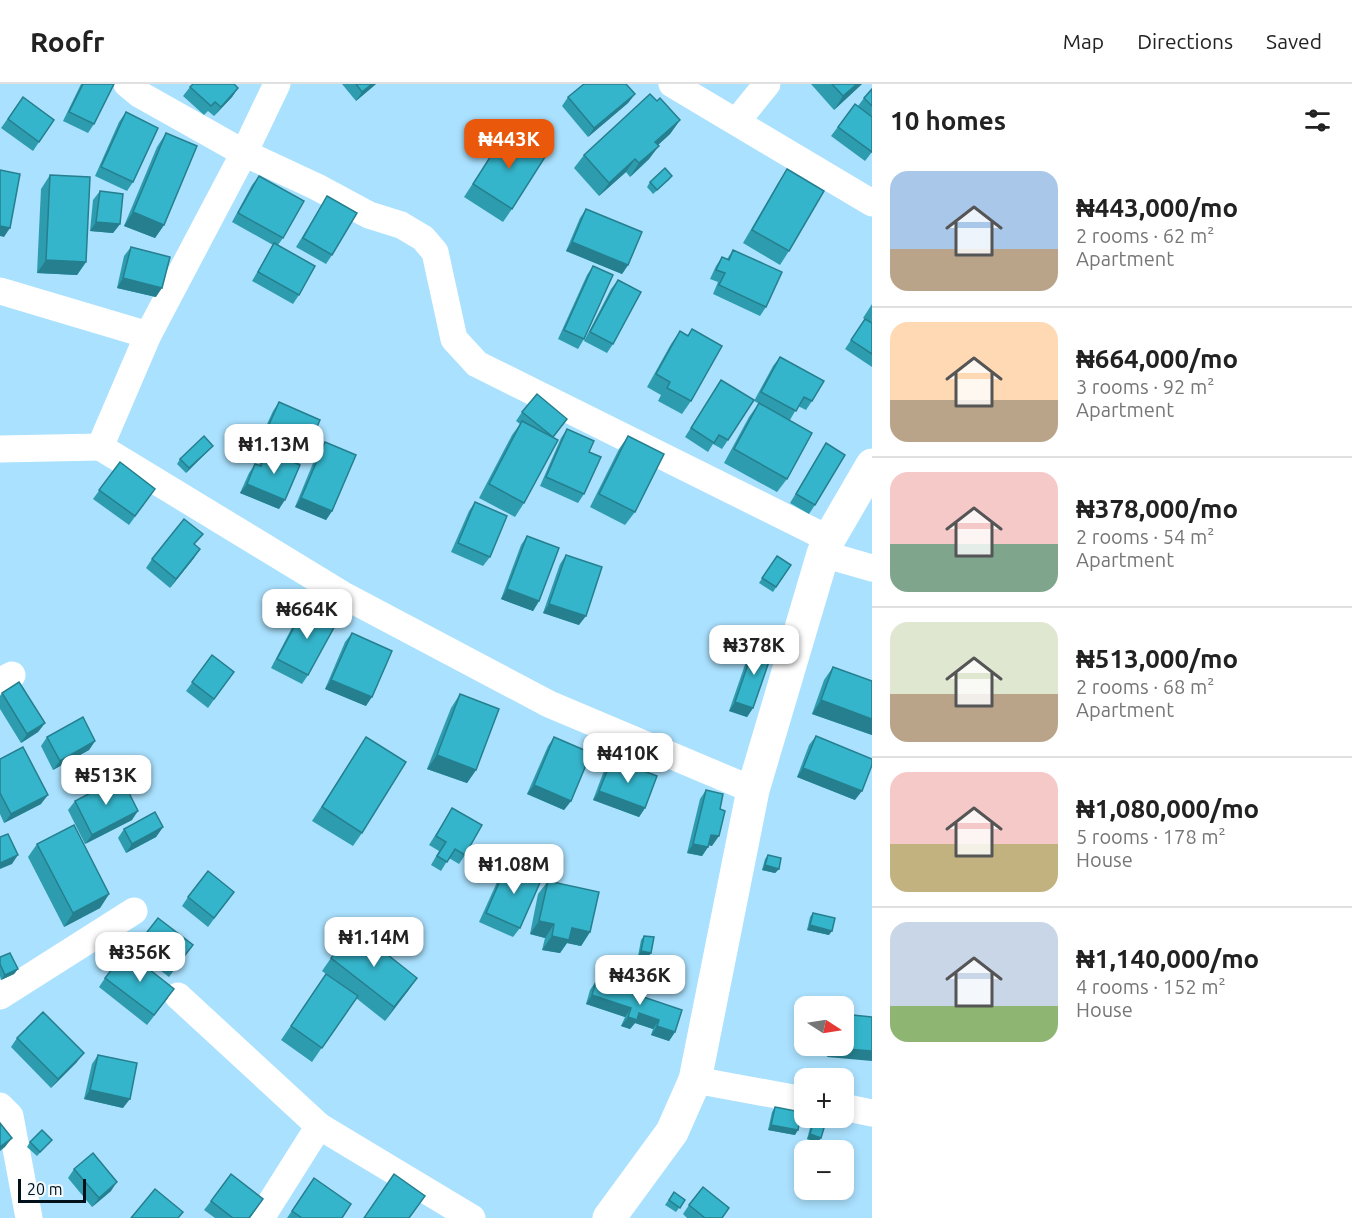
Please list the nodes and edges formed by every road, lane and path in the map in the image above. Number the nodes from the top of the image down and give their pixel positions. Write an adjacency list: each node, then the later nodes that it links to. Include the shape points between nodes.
1 (127, 84): 6 (street)
2 (277, 84): 6 (street)
3 (672, 84): 5 (street)
4 (767, 84): 5 (street)
5 (737, 121): 7 (street)
6 (244, 153): 9 (street); 13 (street, via 423,238 435,252 454,339 477,364)
7 (872, 203)
8 (0, 291): 9 (street)
9 (148, 335): 10 (street)
10 (100, 447): 11 (street); 15 (street, via 345,596 549,704)
11 (0, 449)
12 (872, 465): 13 (street)
13 (826, 547): 14 (street); 15 (street)
14 (872, 568)
15 (753, 790): 19 (street)
16 (134, 911): 17 (street)
17 (0, 996)
18 (178, 996): 24 (street)
19 (695, 1080): 20 (street); 28 (street, via 672,1132)
20 (794, 1098)
21 (0, 1106): 25 (street, via 10,1116)
22 (854, 1109): 23 (street)
23 (872, 1113)
24 (319, 1126): 26 (street); 27 (street)
25 (29, 1218)
26 (261, 1218)
27 (472, 1218)
28 (609, 1218)

